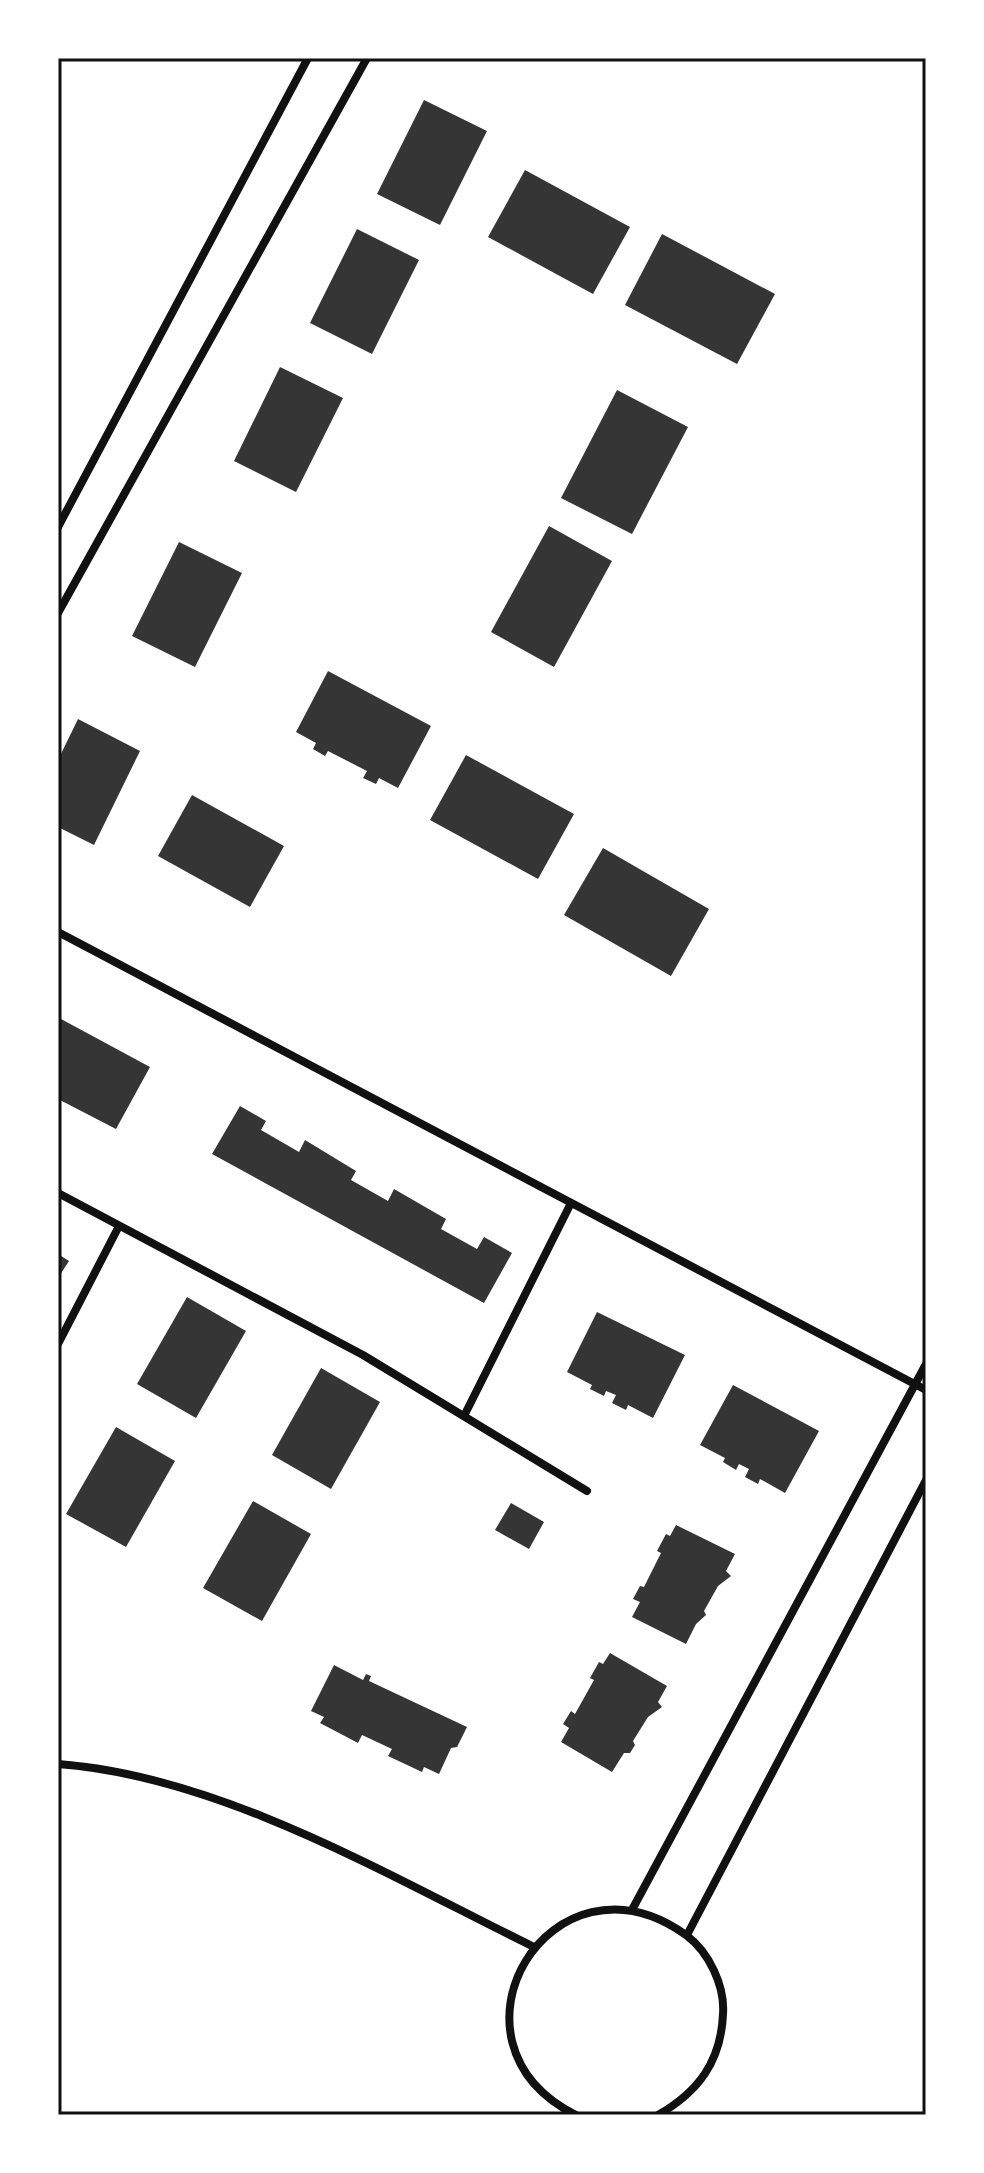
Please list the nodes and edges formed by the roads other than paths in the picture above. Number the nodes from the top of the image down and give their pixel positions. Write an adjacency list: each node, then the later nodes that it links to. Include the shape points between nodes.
1 (308, 58): 3 (street)
2 (367, 58): 4 (street)
3 (58, 527)
4 (58, 613)
5 (58, 932): 7 (street)
6 (58, 1193): 8 (street)
7 (571, 1203): 11 (street); 13 (street)
8 (119, 1226): 9 (street); 13 (street, via 363,1355)
9 (58, 1344)
10 (926, 1364): 11 (street)
11 (914, 1384): 12 (street); 17 (street)
12 (926, 1390)
13 (464, 1416): 15 (street)
14 (926, 1480): 18 (street)
15 (587, 1491)
16 (58, 1764): 19 (street, via 197,1791 333,1848)
17 (633, 1908): 18 (street, via 664,1919); 19 (street, via 561,1924)
18 (687, 1935): 21 (street, via 714,1969 724,2003 722,2039 709,2072 685,2099)
19 (534, 1947): 20 (street, via 516,1977 508,2012 513,2046 528,2078 553,2103)
20 (576, 2115)
21 (658, 2115)

